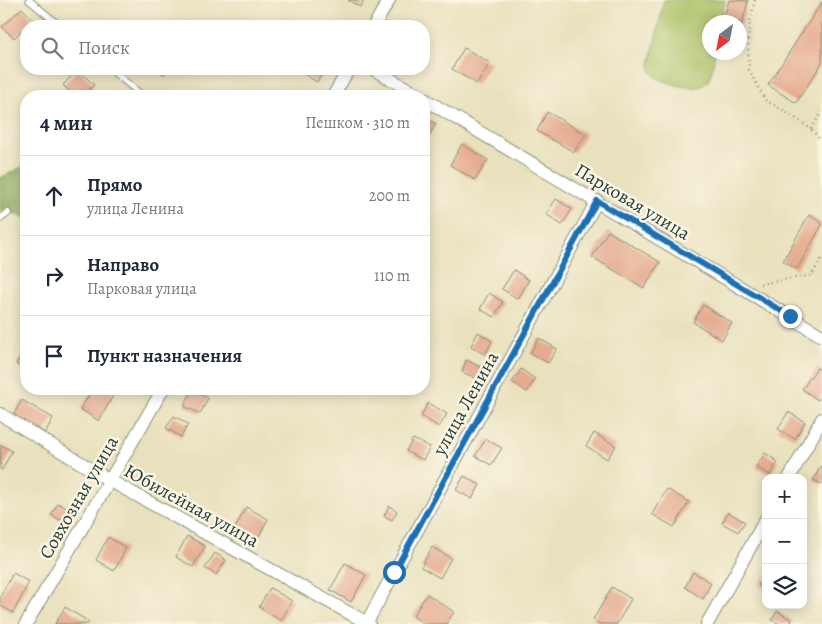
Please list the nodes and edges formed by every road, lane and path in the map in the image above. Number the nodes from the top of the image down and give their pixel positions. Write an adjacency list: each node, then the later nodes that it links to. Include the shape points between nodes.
1 (28, 0): 4 (lane)
2 (389, 0): 5 (street)
3 (755, 0): 14 (path, via 748,43 749,70 765,100)
4 (53, 20)
5 (377, 20)
6 (117, 75): 9 (lane)
7 (345, 75): 10 (street)
8 (383, 75): 11 (street)
9 (136, 90)
10 (337, 90)
11 (410, 90)
12 (430, 103): 16 (street, Парковая улица)
13 (822, 112): 14 (path)
14 (811, 129): 15 (path)
15 (822, 142)
16 (597, 201): 20 (street, Парковая улица); 29 (street, улица Ленина)
17 (8, 213): 18 (lane)
18 (0, 219)
19 (822, 258): 20 (path, via 812,275)
20 (741, 287): 21 (street, Парковая улица)
21 (822, 336)
22 (159, 395): 26 (street, Совхозная улица)
23 (0, 414): 26 (street, Юбилейная улица)
24 (822, 419): 25 (street)
25 (791, 474)
26 (109, 480): 28 (street, Совхозная улица); 29 (street, Юбилейная улица)
27 (762, 526): 30 (street)
28 (26, 624)
29 (367, 624)
30 (706, 624)

